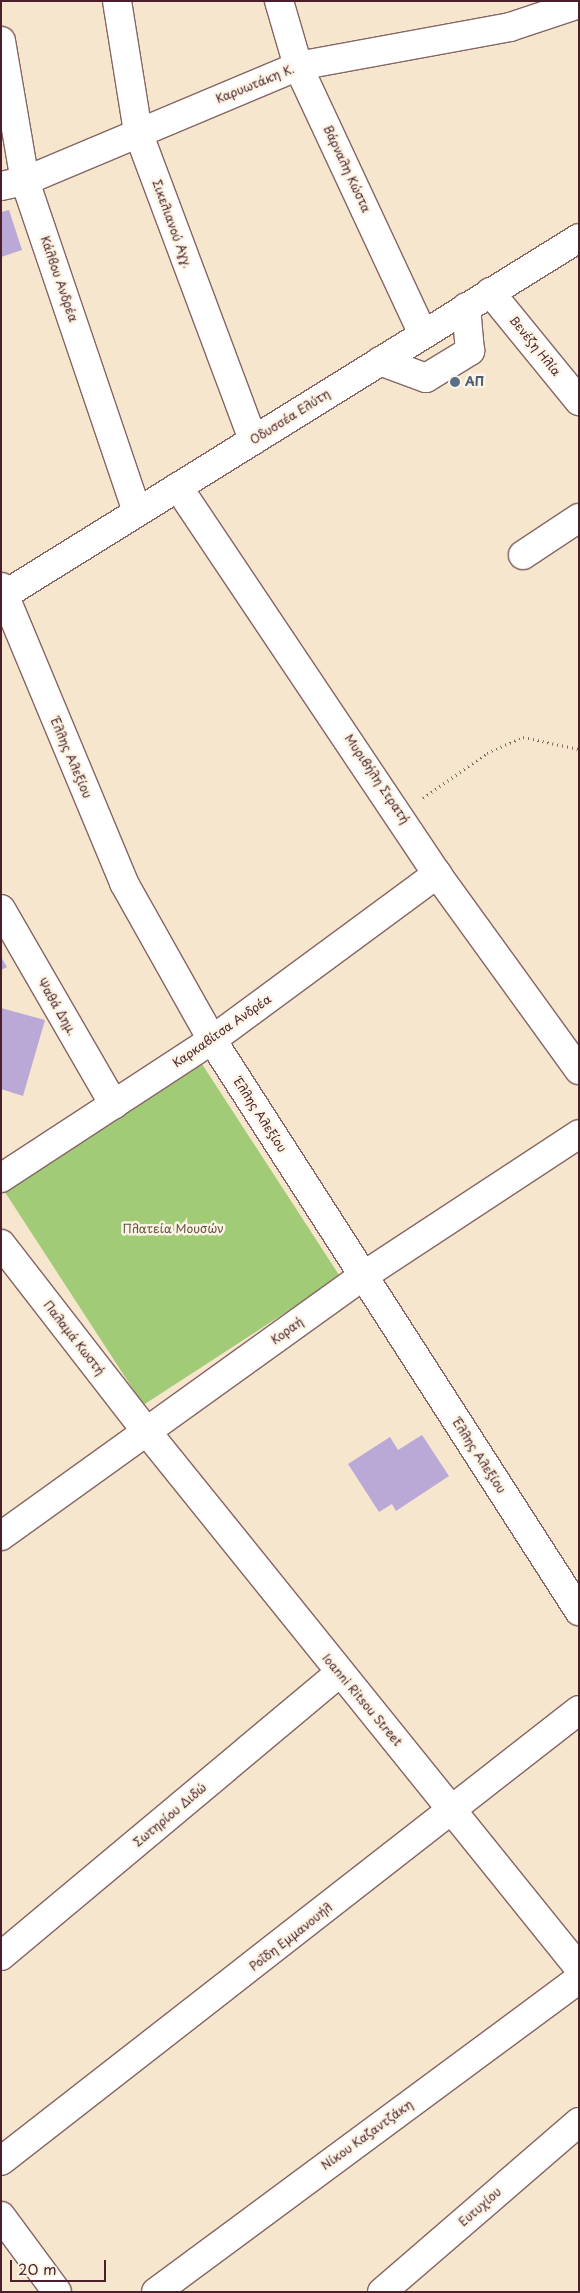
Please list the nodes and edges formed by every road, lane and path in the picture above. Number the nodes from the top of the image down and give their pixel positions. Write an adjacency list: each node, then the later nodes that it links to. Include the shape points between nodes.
1 (117, 1): 6 (street, Σικελιανού Αγγ.)
2 (279, 1): 5 (street, Βάρναλη Κώστα)
3 (579, 4): 5 (street, Καρυωτάκη Κ., via 510,27)
4 (1, 41): 7 (street, Κάλβου Ανδρέα)
5 (298, 66): 6 (street, Καρυωτάκη Κ.); 11 (street, Βάρναλη Κώστα)
6 (138, 132): 7 (street, Καρυωτάκη Κ.); 14 (street, Σικελιανού Αγγ.)
7 (13, 184): 16 (street, Κάλβου Ανδρέα)
8 (579, 238): 9 (street, Οδυσσέα Ελύτη)
9 (490, 292): 10 (street, Οδυσσέα Ελύτη); 13 (street, Βενέζη Ηλία)
10 (467, 318): 11 (street, Οδυσσέα Ελύτη); 12 (street, via 470,351 433,374 426,378)
11 (423, 334): 12 (street, Οδυσσέα Ελύτη)
12 (391, 365): 14 (street, Οδυσσέα Ελύτη)
13 (579, 401)
14 (252, 440): 15 (street, Οδυσσέα Ελύτη)
15 (178, 487): 16 (street, Οδυσσέα Ελύτη); 21 (street, Μυριβήλη Στρατή)
16 (137, 512): 19 (street, Οδυσσέα Ελύτη)
17 (579, 518): 18 (street)
18 (523, 555)
19 (2, 593): 24 (street, Έλλης Αλεξίου, via 124,883)
20 (579, 749): 21 (path, via 524,737 487,753)
21 (400, 814): 22 (street, Μυριβήλη Στρατή)
22 (437, 874): 24 (street, Καρκαβίτσα Ανδρέα); 25 (street, Μυριβήλη Στρατή)
23 (1, 909): 26 (street, Ψαθά Δημ.)
24 (212, 1040): 26 (street, Καρκαβίτσα Ανδρέα); 30 (street, Έλλης Αλεξίου)
25 (579, 1070)
26 (114, 1105): 28 (street, Καρκαβίτσα Ανδρέα)
27 (579, 1134): 30 (street, Κοραή)
28 (1, 1178)
29 (1, 1244): 31 (street, Παλαμά Κωστή)
30 (363, 1276): 31 (street, Κοραή); 33 (street, Έλλης Αλεξίου)
31 (147, 1432): 32 (street, Κοραή); 34 (street, Ioanni Ritsou Street)
32 (1, 1536)
33 (579, 1612)
34 (339, 1673): 36 (street, Ioanni Ritsou Street); 37 (street, Σωτηρίου Διδώ)
35 (579, 1710): 36 (street, Ροΐδη Εμμανουήλ)
36 (454, 1811): 38 (street, Ioanni Ritsou Street); 41 (street, Ροΐδη Εμμανουήλ)
37 (1, 1956)
38 (579, 1968)
39 (579, 1979): 44 (street, Νίκου Καζαντζάκη)
40 (579, 2122): 45 (street, Ευτυχίου)
41 (1, 2161)
42 (1, 2216): 43 (street)
43 (57, 2292)
44 (156, 2292)
45 (382, 2292)

